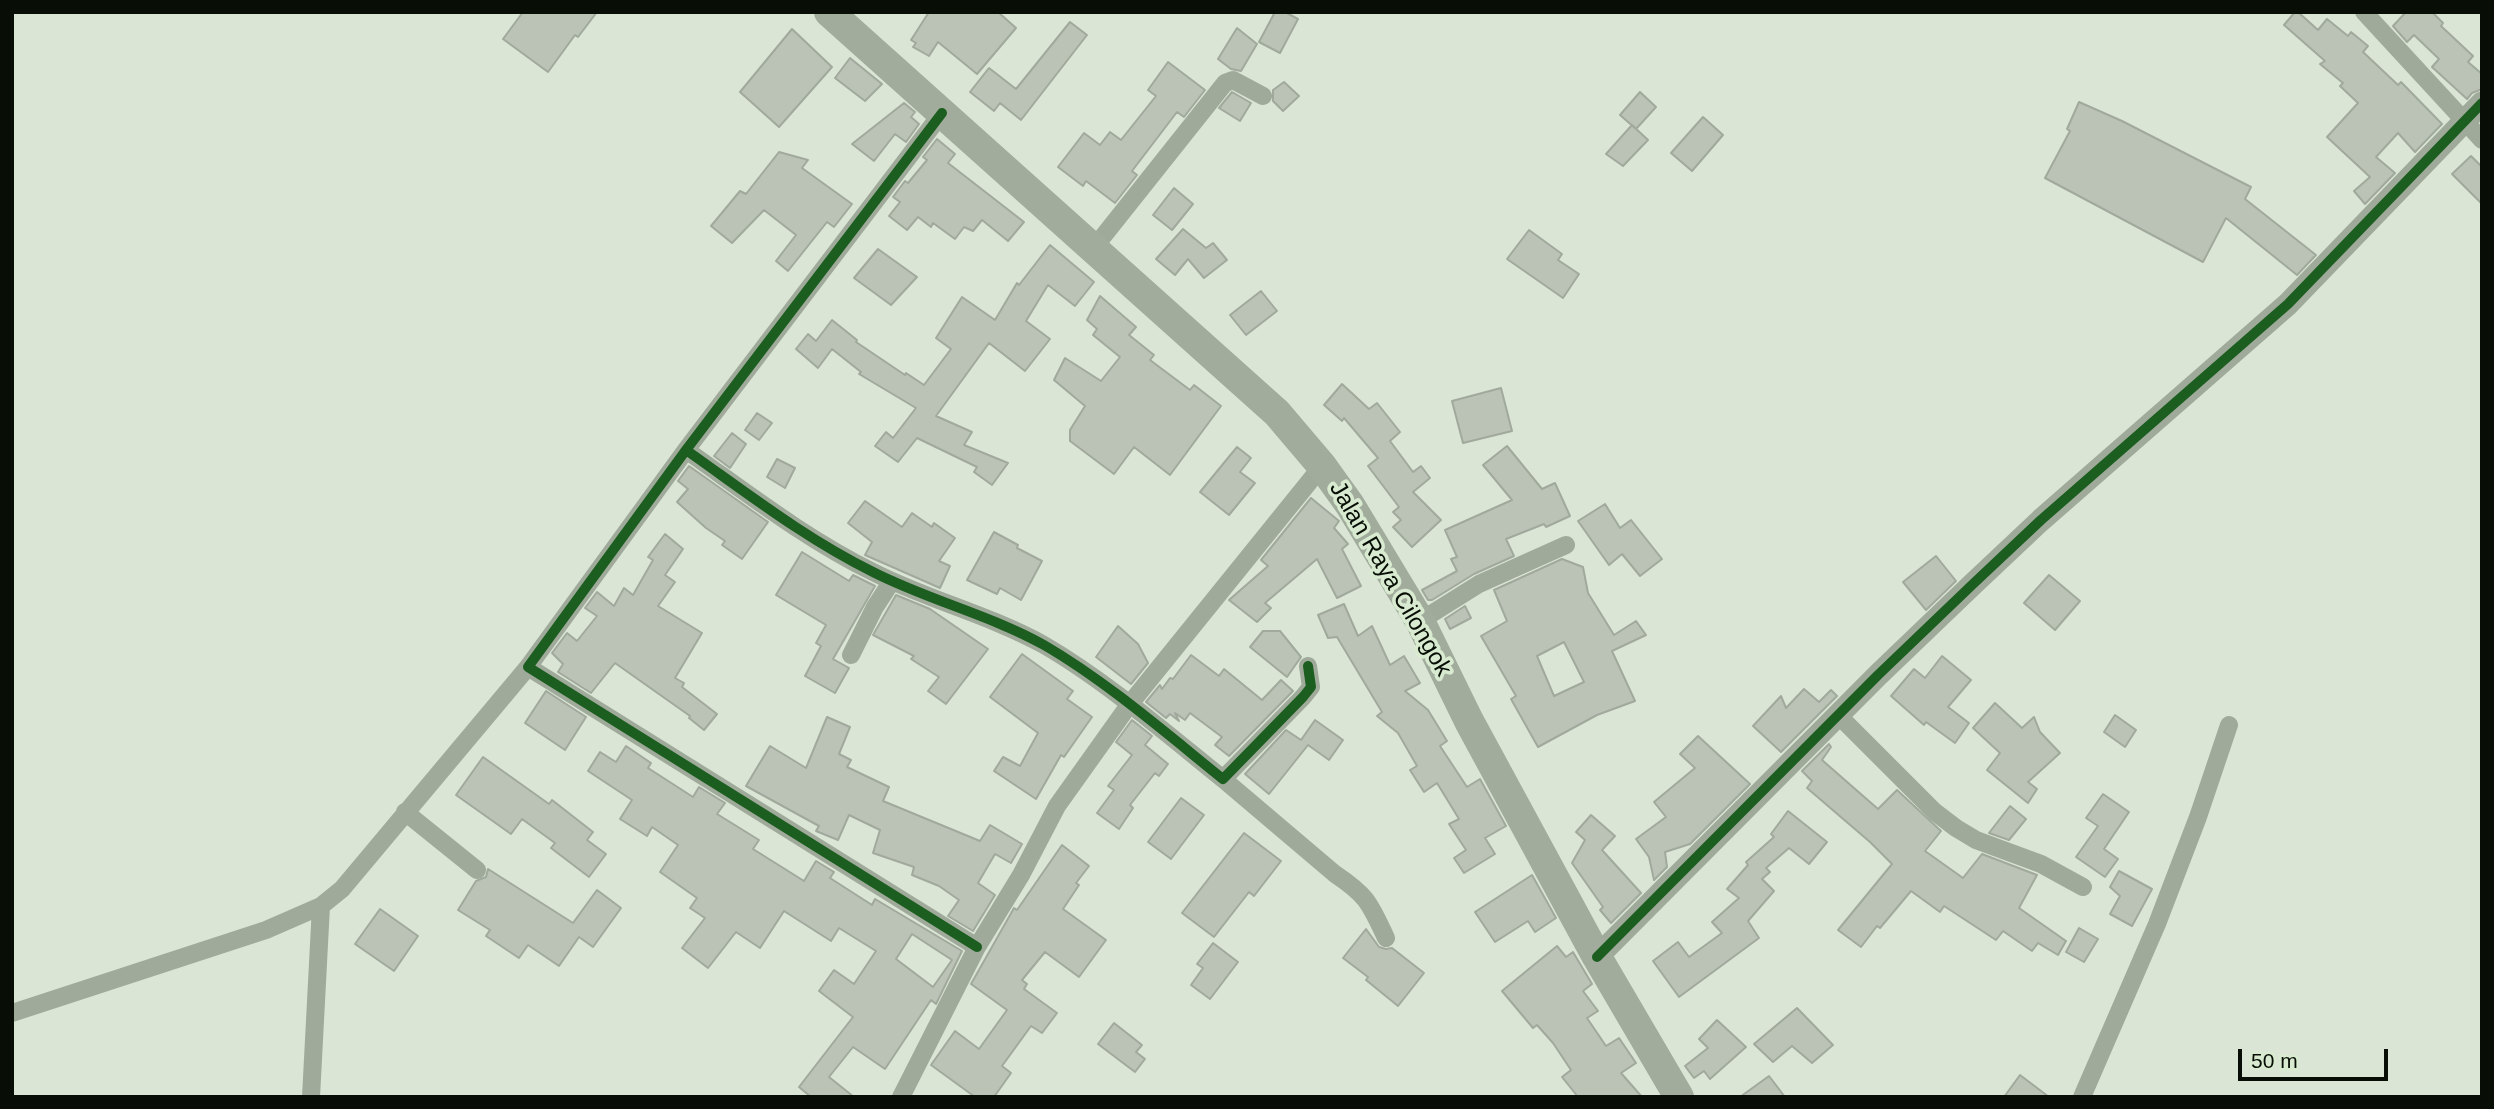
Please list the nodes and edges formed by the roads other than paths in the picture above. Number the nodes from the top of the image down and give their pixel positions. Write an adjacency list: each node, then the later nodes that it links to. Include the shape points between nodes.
1 (829, 12): 5 (highway, Jalan Raya Cilongok)
2 (2364, 12): 6 (street)
3 (1263, 96): 8 (street, via 1233,80 1225,83)
4 (2482, 103): 6 (street)
5 (942, 113): 8 (highway, Jalan Raya Cilongok); 9 (street)
6 (2464, 121): 7 (street); 18 (street, via 2288,304 2041,520)
7 (2482, 140)
8 (1093, 249): 10 (highway, Jalan Raya Cilongok, via 1277,413)
9 (686, 450): 12 (street, via 795,527); 16 (street)
10 (1322, 466): 13 (highway, Jalan Raya Cilongok); 17 (street)
11 (1566, 544): 13 (street, via 1479,584)
12 (892, 581): 14 (street); 17 (street, via 1043,644)
13 (1420, 621): 27 (highway, Jalan Raya Cilongok)
14 (850, 655)
15 (1308, 666): 20 (street, via 1311,687)
16 (528, 667): 21 (street); 26 (street)
17 (1129, 705): 20 (street); 26 (street, via 1057,806)
18 (1839, 716): 23 (street, via 1956,828); 27 (street)
19 (2229, 725): 32 (street, via 2157,923)
20 (1223, 779): 25 (street, via 1355,887 1379,918)
21 (405, 812): 22 (street); 24 (street, via 342,889)
22 (478, 870)
23 (2083, 887)
24 (321, 906): 28 (street, via 266,930); 29 (street)
25 (1386, 938)
26 (977, 947): 30 (street)
27 (1597, 957): 31 (highway, Jalan Raya Cilongok)
28 (12, 1013)
29 (311, 1097)
30 (901, 1097)
31 (1679, 1097)
32 (2081, 1097)

